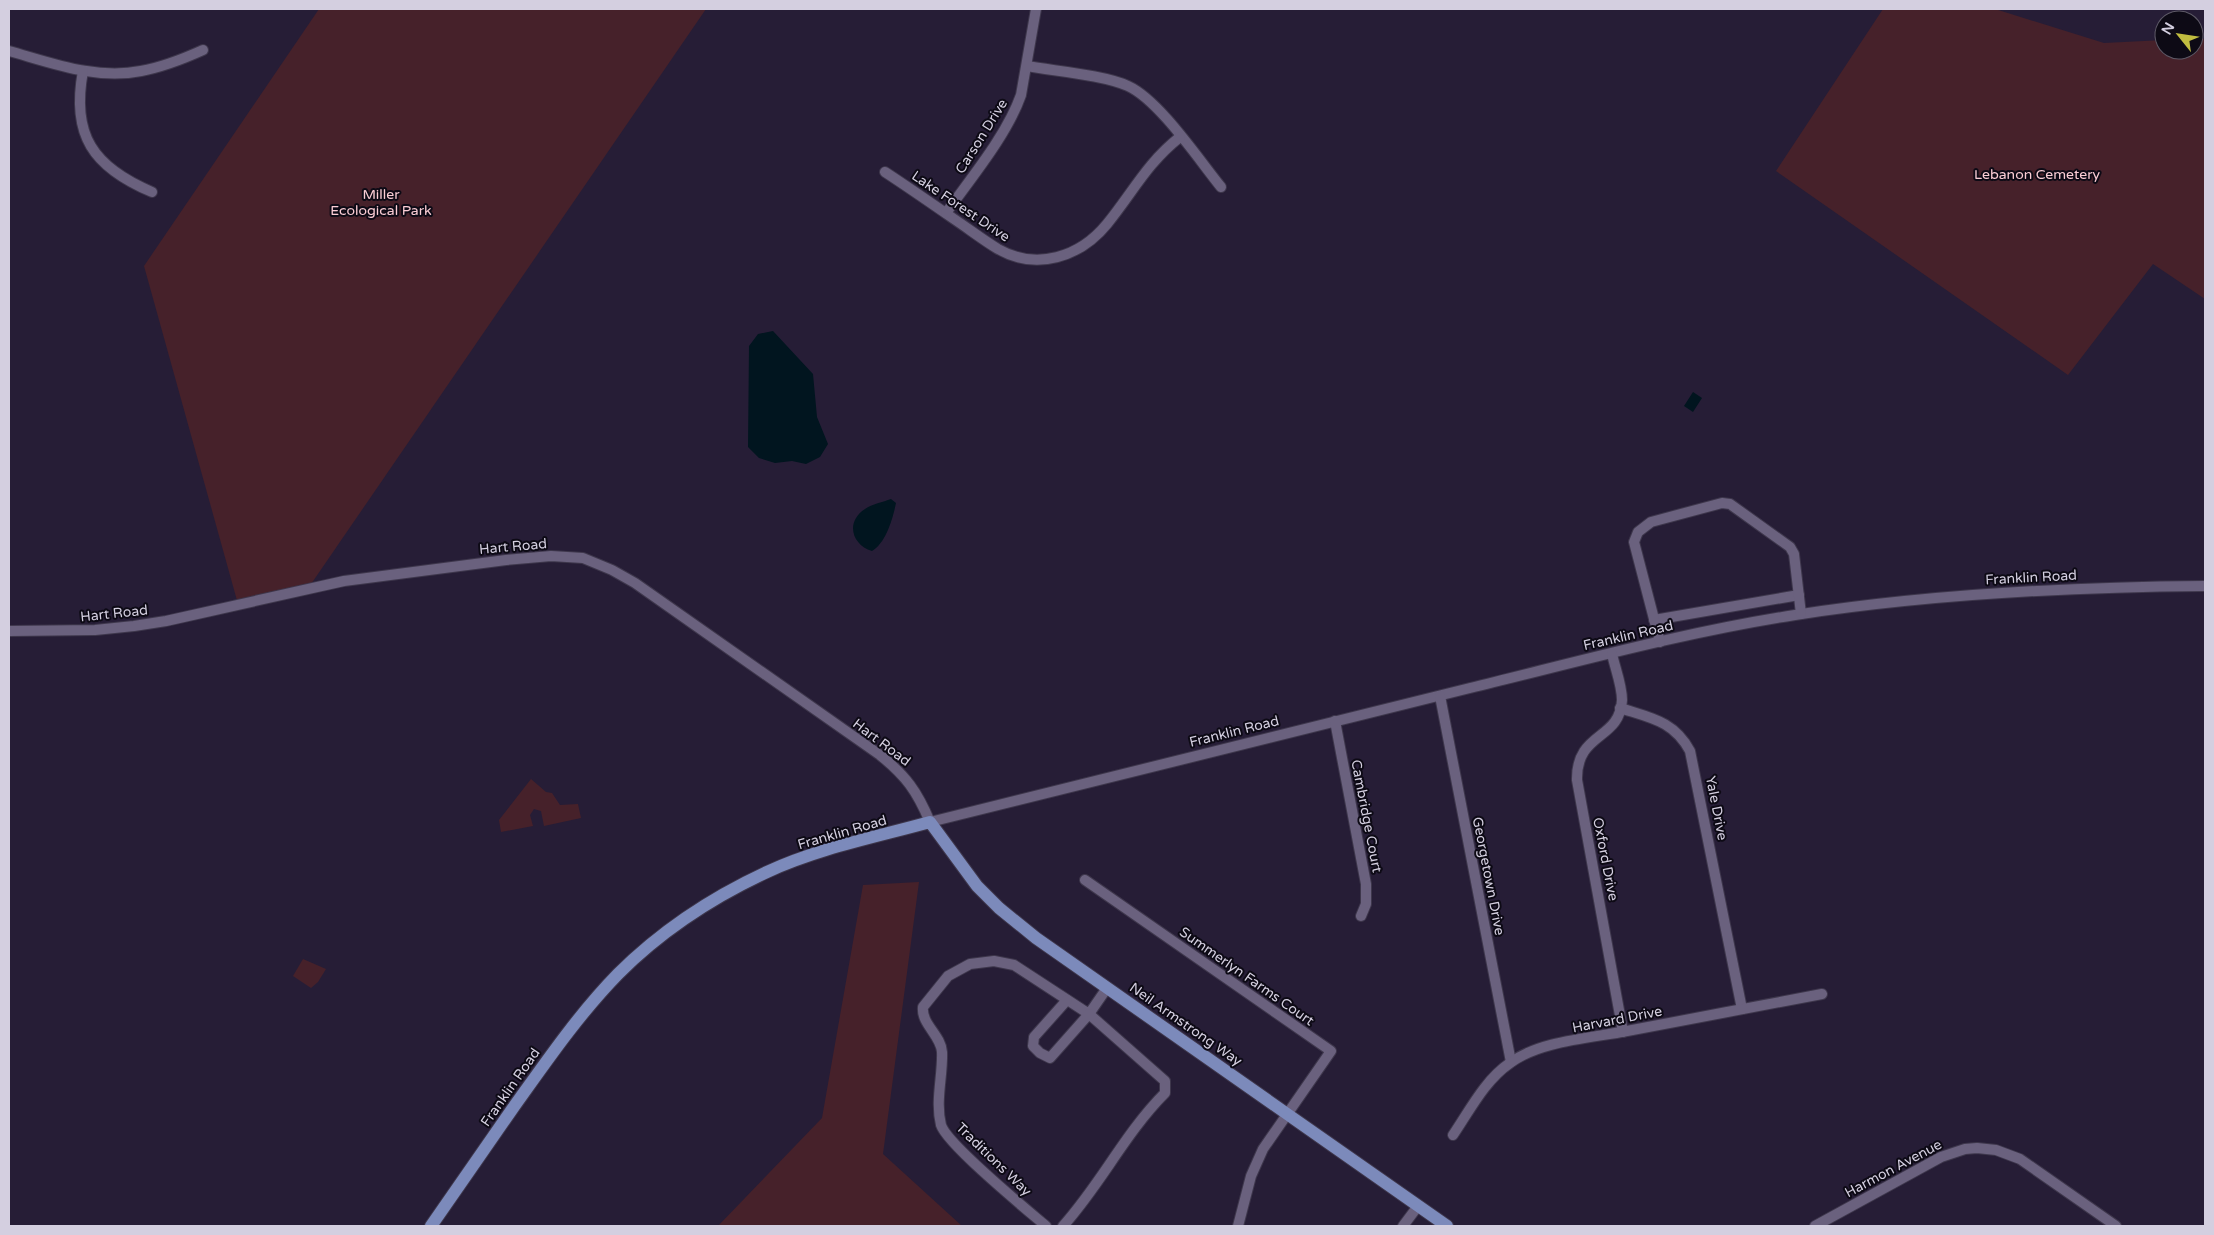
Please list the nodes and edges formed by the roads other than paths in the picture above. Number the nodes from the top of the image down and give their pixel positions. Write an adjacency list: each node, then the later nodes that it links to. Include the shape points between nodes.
1 (1036, 9): 4 (street, Carson Drive)
2 (203, 50): 5 (street, via 141,71 109,74)
3 (9, 51): 5 (street)
4 (1027, 66): 6 (street, via 1129,87 1141,93); 10 (street, Carson Drive, via 1014,113)
5 (83, 71): 9 (street, via 79,108 87,139 112,169)
6 (1180, 137): 8 (street); 10 (street, Lake Forest Drive, via 1158,155 1094,238 1067,256 1035,260 1010,255)
7 (885, 172): 10 (street, Lake Forest Drive)
8 (1222, 187)
9 (152, 192)
10 (946, 213)
11 (2205, 586): 13 (street, Franklin Road, via 1991,593)
12 (1799, 595): 13 (street); 14 (street); 14 (street, via 1794,554 1790,547 1730,504 1722,503 1650,522 1638,532 1634,542)
13 (1801, 614): 16 (street, Franklin Road)
14 (1654, 620): 16 (street)
15 (9, 632): 21 (street, Hart Road, via 134,626 352,579 506,560 551,556 583,558 634,583 880,755 909,781)
16 (1660, 642): 17 (street, Franklin Road)
17 (1612, 654): 18 (street, Franklin Road); 19 (street, via 1621,692)
18 (1440, 696): 20 (street, Franklin Road); 30 (street, Georgetown Drive)
19 (1620, 708): 27 (street, Yale Drive, via 1671,727 1690,751); 29 (street, Oxford Drive, via 1612,725 1583,750 1576,768)
20 (1335, 721): 21 (street, Franklin Road); 23 (street, Cambridge Court, via 1366,884 1366,904)
21 (930, 822): 24 (main road, Neil Armstrong Way, via 977,886 999,908); 34 (main road, Franklin Road, via 812,855 768,872 695,912 643,951 572,1027)
22 (1085, 880): 31 (street, Summerlyn Farms Court, via 1331,1051)
23 (1361, 916)
24 (1108, 988): 28 (street); 31 (main road, Neil Armstrong Way)
25 (1822, 994): 27 (street, Harvard Drive)
26 (1067, 1000): 28 (street, Traditions Way); 28 (street, via 1034,1037 1033,1046 1040,1052 1050,1058); 35 (street, Traditions Way, via 1014,965 994,961 970,964 948,976 922,1012 942,1051 942,1127 956,1146)
27 (1742, 1009): 29 (street, Harvard Drive)
28 (1088, 1014): 36 (street, Traditions Way, via 1165,1081 1166,1087 1165,1093 1124,1142 1097,1184)
29 (1623, 1032): 30 (street, Harvard Drive, via 1547,1047)
30 (1511, 1062): 32 (street, Harvard Drive, via 1488,1084)
31 (1286, 1114): 33 (main road, Neil Armstrong Way); 37 (street, via 1262,1149)
32 (1454, 1134)
33 (1418, 1206): 38 (street); 39 (main road, Neil Armstrong Way)
34 (431, 1226)
35 (1046, 1226)
36 (1063, 1226)
37 (1238, 1226)
38 (1403, 1226)
39 (1447, 1226)
40 (1815, 1226): 41 (street, Harmon Avenue, via 1941,1157 1978,1148 1996,1150 2020,1159)
41 (2116, 1226)

